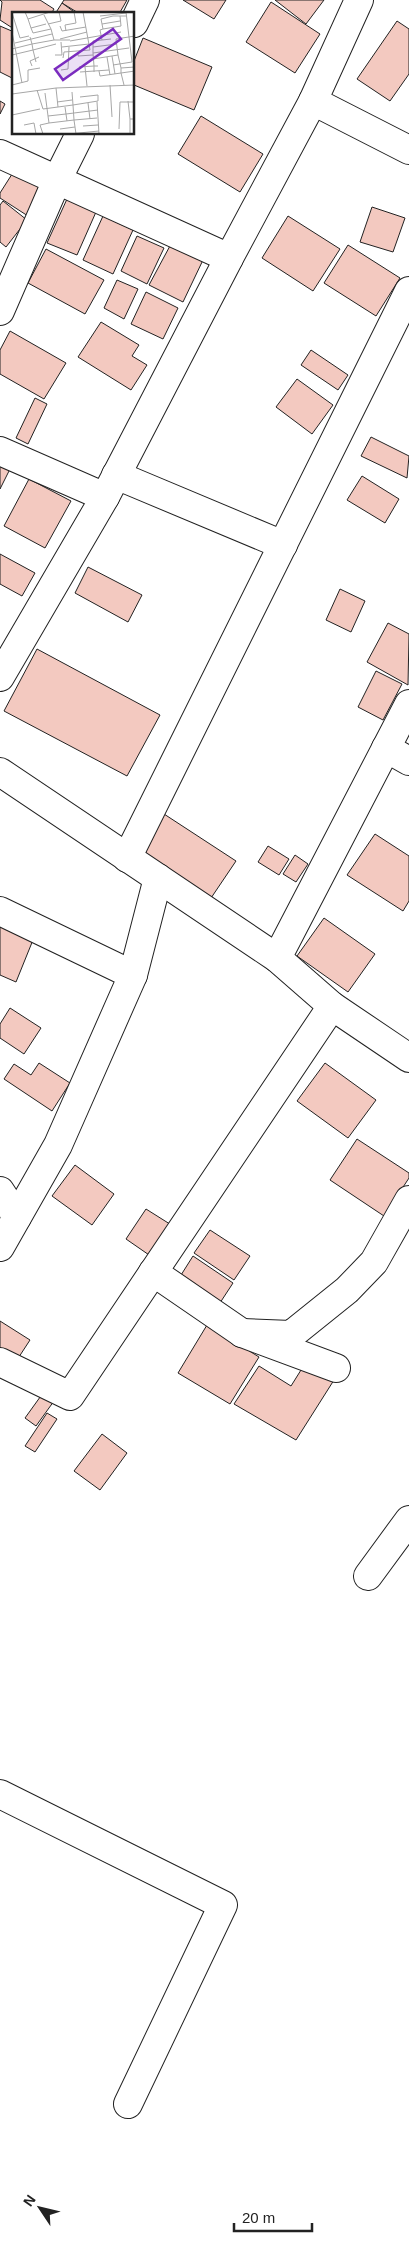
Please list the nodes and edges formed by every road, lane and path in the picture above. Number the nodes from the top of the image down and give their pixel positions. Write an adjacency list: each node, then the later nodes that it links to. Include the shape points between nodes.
1 (145, 0): 3 (street)
2 (359, 0): 4 (street)
3 (135, 21)
4 (313, 101): 6 (street); 9 (street)
5 (80, 135): 8 (street)
6 (409, 150)
7 (0, 154): 8 (street)
8 (57, 180): 9 (street); 11 (street)
9 (229, 258): 13 (street)
10 (409, 291): 14 (street)
11 (0, 311)
12 (0, 451): 13 (street)
13 (110, 486): 14 (street); 15 (street)
14 (283, 544): 19 (street)
15 (0, 677)
16 (409, 704): 17 (street)
17 (398, 754): 22 (street)
18 (0, 772): 19 (street)
19 (127, 858): 20 (street)
20 (158, 878): 22 (street); 23 (street)
21 (0, 911): 23 (street)
22 (277, 958): 24 (street)
23 (133, 975): 28 (street, via 58,1145)
24 (332, 1006): 25 (street); 30 (street)
25 (409, 1058)
26 (0, 1191): 28 (street)
27 (409, 1200): 31 (street, via 374,1262 340,1296 291,1335)
28 (17, 1217): 29 (street)
29 (0, 1247)
30 (153, 1272): 31 (street); 32 (street, via 70,1396)
31 (242, 1334): 33 (street)
32 (0, 1362)
33 (336, 1368)
34 (409, 1520): 35 (street)
35 (368, 1576)
36 (0, 1794): 37 (street, via 223,1904)
37 (128, 2104)

